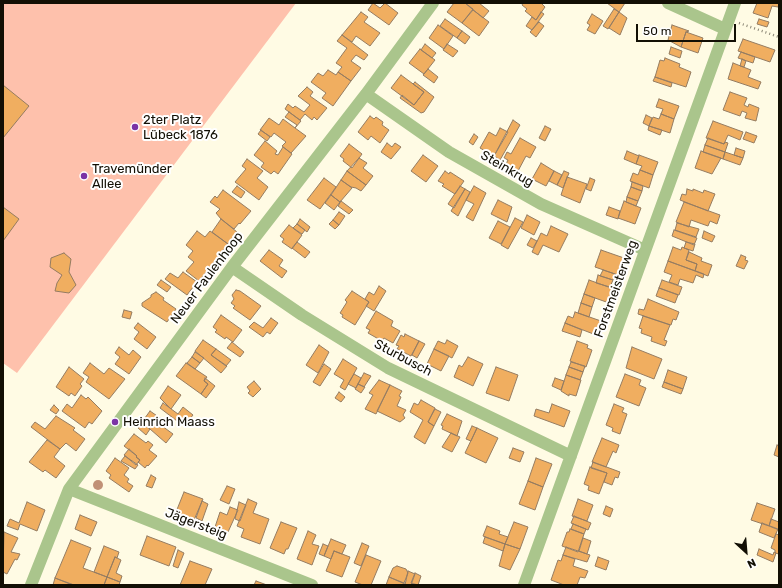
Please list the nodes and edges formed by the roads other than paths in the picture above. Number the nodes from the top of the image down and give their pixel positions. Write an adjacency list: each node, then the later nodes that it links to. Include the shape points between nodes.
1 (432, 3): 5 (street, Neuer Faulenhoop)
2 (668, 3): 4 (street)
3 (735, 3): 4 (street, Forstmeisterweg)
4 (727, 24): 6 (street, Forstmeisterweg)
5 (366, 94): 6 (street, Steinkrug, via 449,152 541,204); 7 (street, Neuer Faulenhoop)
6 (645, 250): 8 (street, Forstmeisterweg)
7 (232, 267): 8 (street, Sturbusch, via 302,315 388,368); 9 (street, Neuer Faulenhoop)
8 (571, 456): 12 (street, Forstmeisterweg)
9 (69, 489): 10 (street, Jägersteig); 11 (street, Neuer Faulenhoop)
10 (307, 584)
11 (31, 585)
12 (524, 585)

